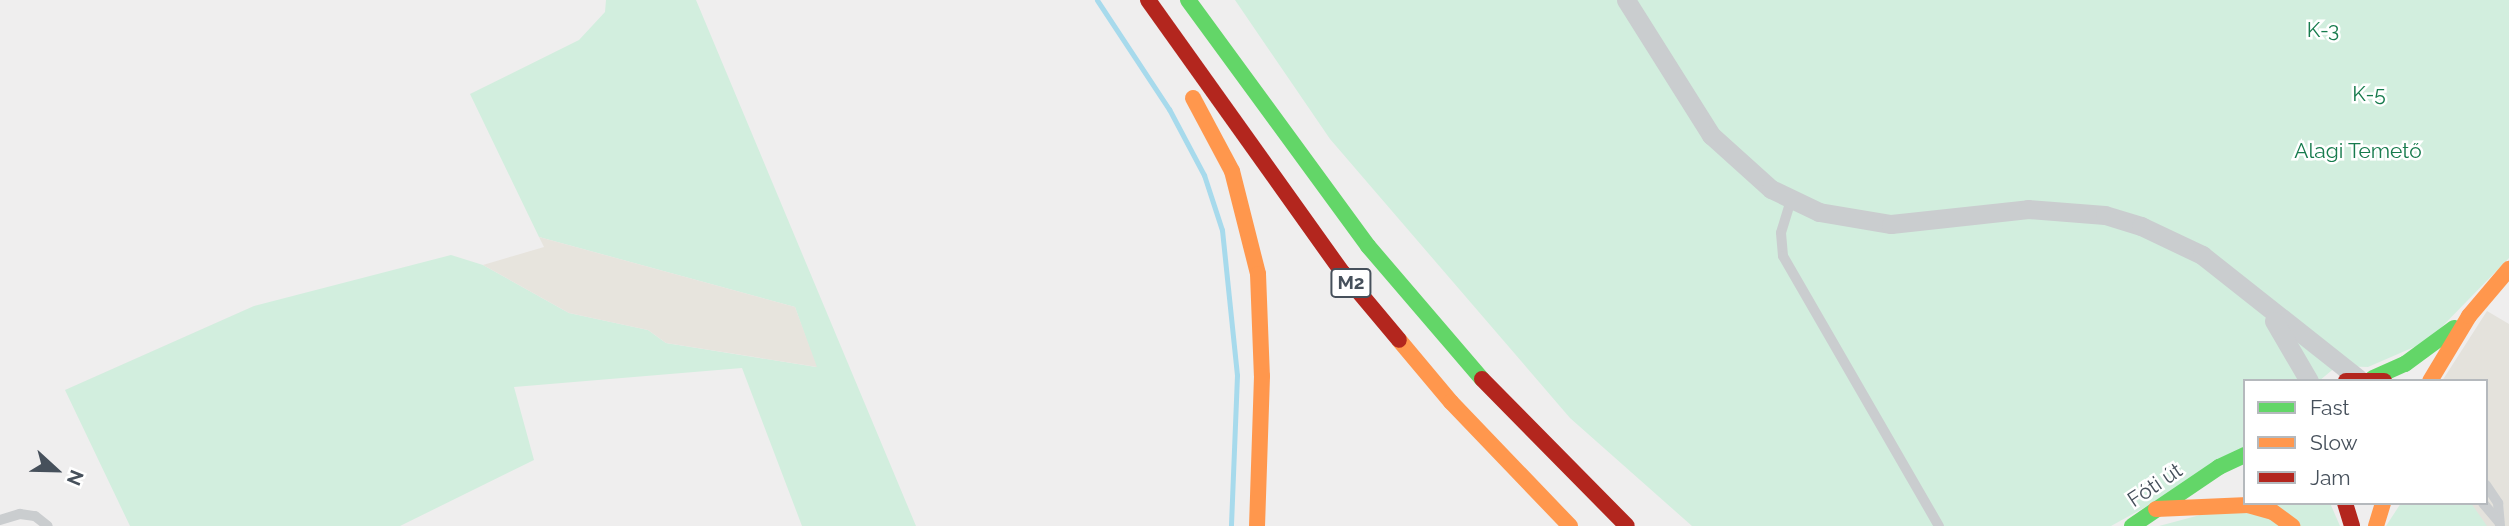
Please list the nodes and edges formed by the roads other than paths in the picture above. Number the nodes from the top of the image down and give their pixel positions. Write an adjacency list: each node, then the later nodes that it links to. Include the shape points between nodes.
1 (1148, 0): 4 (main road, M2)
2 (1188, 0): 25 (main road, M2, via 1368,246 1475,372)
3 (1626, 0): 5 (street, via 1711,135 1751,174)
4 (1159, 17): 23 (main road, via 1180,74 1232,171 1258,274 1262,376); 24 (main road, M2, via 1343,273 1451,402)
5 (1791, 200): 7 (street, via 1830,215 1891,224 2028,209 2105,215 2202,255); 26 (lane, via 1781,233 1783,256)
6 (2509, 269): 8 (main road)
7 (2269, 311): 9 (street); 10 (street)
8 (2469, 316): 10 (main road, via 2405,364); 11 (main road)
9 (2308, 379)
10 (2365, 379)
11 (2431, 379)
12 (2243, 456): 14 (main road, Fóti út)
13 (2243, 474): 14 (main road)
14 (2201, 480): 19 (main road, Fóti út)
15 (2488, 488): 21 (lane, via 2498,503)
16 (2346, 505): 29 (main road)
17 (2383, 505): 30 (main road)
18 (2485, 505): 21 (lane)
19 (2156, 509): 27 (main road, Fóti út); 28 (main road, via 2248,505 2273,512)
20 (0, 520): 22 (lane, via 20,514 35,516)
21 (2499, 524)
22 (48, 526)
23 (1257, 526)
24 (1570, 526)
25 (1627, 526)
26 (1939, 526)
27 (2132, 526)
28 (2292, 526)
29 (2352, 526)
30 (2376, 526)

